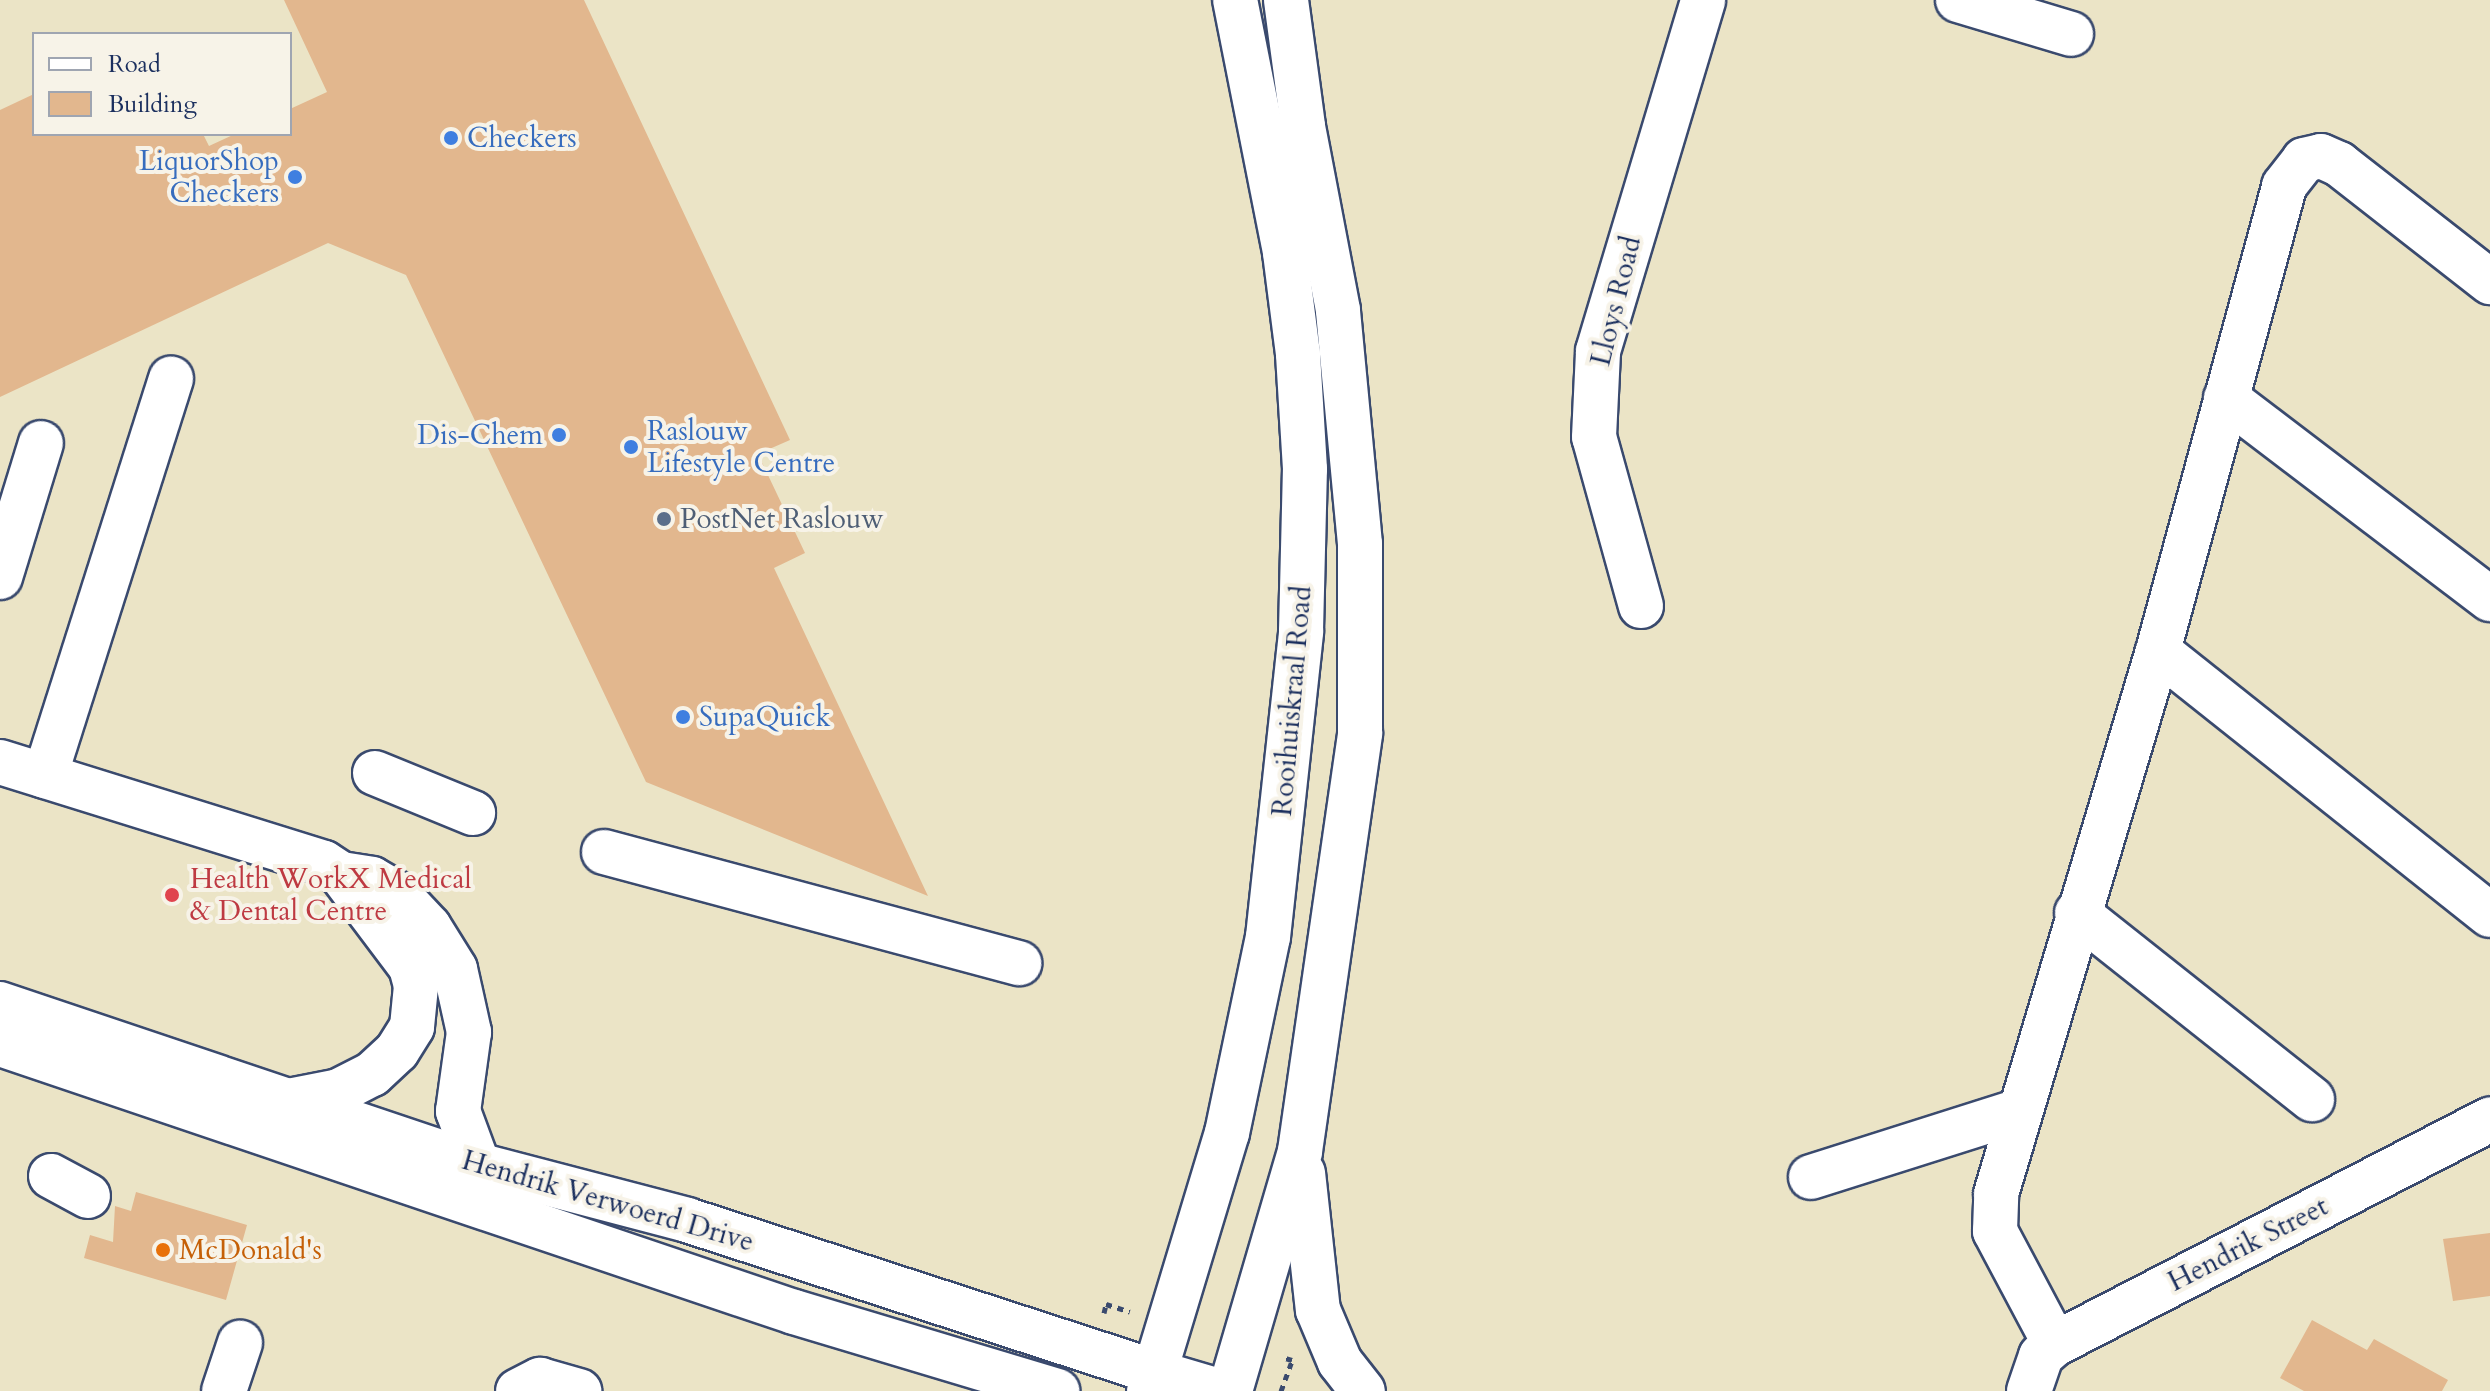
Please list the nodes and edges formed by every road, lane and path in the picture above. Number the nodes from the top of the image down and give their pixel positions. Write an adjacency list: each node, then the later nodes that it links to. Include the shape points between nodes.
1 (1235, 0): 35 (street, Rooihuiskraal Road, via 1285,252 1298,354 1305,469 1301,631 1268,937 1227,1133)
2 (1286, 0): 29 (street, via 1303,126 1338,310 1363,633 1352,799)
3 (1703, 0): 12 (street, Lloys Road, via 1598,351 1594,437)
4 (1958, 0): 5 (street)
5 (2071, 34)
6 (2490, 282): 8 (street, via 2339,164 2321,156 2304,160 2284,186)
7 (171, 378): 16 (street)
8 (2226, 398): 11 (street); 13 (street)
9 (41, 443): 10 (street)
10 (0, 577)
11 (2490, 599)
12 (1641, 606)
13 (2158, 651): 20 (street); 21 (street)
14 (0, 762): 16 (street)
15 (375, 773): 17 (street)
16 (45, 776): 19 (street, via 311,858)
17 (473, 813)
18 (604, 852): 22 (street)
19 (341, 874): 26 (street, via 411,967 416,986 412,1027 397,1051 372,1074 339,1091); 30 (street, via 372,879 398,894 429,927 455,969 469,1032 458,1111)
20 (2077, 913): 25 (street); 27 (street)
21 (2490, 915)
22 (1019, 963)
23 (0, 1004): 26 (street, Hendrik Verwoerd Drive)
24 (0, 1044): 39 (street, Hendrik Verwoerd Drive, via 794,1312)
25 (2312, 1099)
26 (288, 1101): 30 (street, Hendrik Verwoerd Drive)
27 (2019, 1111): 31 (street); 33 (street, via 1996,1194 1995,1231)
28 (2490, 1119): 33 (street, Hendrik Street)
29 (1300, 1151): 41 (street); 43 (street, via 1318,1310 1340,1362)
30 (478, 1165): 35 (street, Hendrik Verwoerd Drive, via 687,1220)
31 (1811, 1177)
32 (240, 1343): 36 (street)
33 (2055, 1344): 44 (street, Hendrik Street, via 2041,1356)
34 (1292, 1360): 42 (path)
35 (1152, 1382): 40 (street, Hendrik Verwoerd Drive)
36 (224, 1391)
37 (518, 1391): 38 (street, via 540,1380)
38 (579, 1391)
39 (1057, 1391)
40 (1219, 1391)
41 (1230, 1391)
42 (1281, 1391)
43 (1363, 1391)
44 (2029, 1391)

